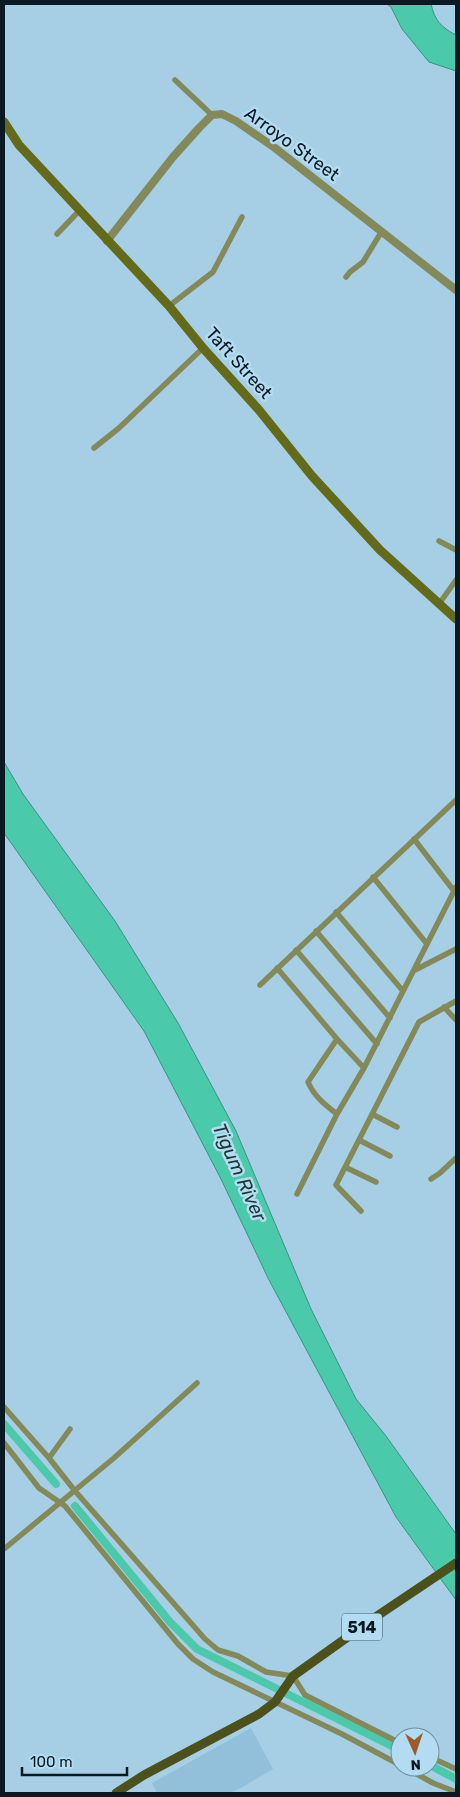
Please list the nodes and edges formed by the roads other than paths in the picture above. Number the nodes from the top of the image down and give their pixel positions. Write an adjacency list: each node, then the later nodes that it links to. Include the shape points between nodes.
1 (175, 80): 2 (street)
2 (212, 115): 6 (street, Arroyo Street, via 222,114 265,140); 8 (street, via 173,157)
3 (4, 122): 4 (main road, Taft Street, via 19,145)
4 (80, 210): 7 (street); 8 (main road, Taft Street)
5 (242, 217): 11 (street, via 213,272)
6 (382, 232): 9 (street, via 364,262); 10 (street, Arroyo Street)
7 (57, 234)
8 (107, 240): 11 (main road, Taft Street)
9 (346, 277)
10 (456, 290)
11 (169, 306): 12 (main road, Taft Street)
12 (203, 348): 13 (street); 17 (main road, Taft Street, via 380,550)
13 (94, 448)
14 (439, 541): 15 (street)
15 (456, 550)
16 (456, 580): 17 (street)
17 (439, 604): 18 (main road, Taft Street)
18 (456, 619)
19 (456, 800): 20 (street)
20 (414, 839): 21 (street); 22 (street)
21 (373, 877): 23 (street); 25 (street)
22 (455, 889): 25 (street)
23 (336, 912): 24 (street); 31 (street)
24 (316, 931): 27 (street); 34 (street)
25 (427, 944): 29 (street)
26 (456, 949): 29 (street)
27 (296, 950): 28 (street); 37 (street)
28 (277, 968): 30 (street); 36 (street)
29 (415, 970): 31 (street)
30 (260, 985)
31 (403, 991): 34 (street)
32 (456, 1001): 33 (street)
33 (444, 1007): 35 (street); 40 (street, via 419,1022)
34 (390, 1018): 37 (street)
35 (456, 1020)
36 (337, 1039): 38 (street); 39 (street, via 308,1082 324,1105)
37 (377, 1044): 38 (street)
38 (364, 1068): 39 (street)
39 (337, 1114): 48 (street)
40 (372, 1114): 41 (street); 42 (street)
41 (397, 1127)
42 (359, 1140): 43 (street); 45 (street)
43 (390, 1156)
44 (456, 1158): 46 (street)
45 (345, 1167): 47 (street); 49 (street, via 336,1185)
46 (431, 1179)
47 (376, 1182)
48 (297, 1194)
49 (361, 1210)
50 (197, 1383): 55 (street)
51 (4, 1407): 54 (street)
52 (70, 1429): 54 (street)
53 (4, 1443): 56 (street, via 39,1488)
54 (49, 1458): 55 (street)
55 (75, 1492): 56 (street); 59 (street, via 205,1639 218,1650 238,1656 266,1672)
56 (61, 1503): 57 (street); 60 (street, via 178,1644 213,1672)
57 (4, 1549)
58 (456, 1563): 59 (main road, 514)
59 (291, 1677): 60 (main road, 514); 61 (street, via 305,1695)
60 (276, 1701): 62 (street); 67 (main road, 514, via 259,1714)
61 (390, 1737)
62 (390, 1760)
63 (440, 1762): 64 (street)
64 (456, 1769)
65 (422, 1777): 66 (street)
66 (456, 1792)
67 (116, 1793)

